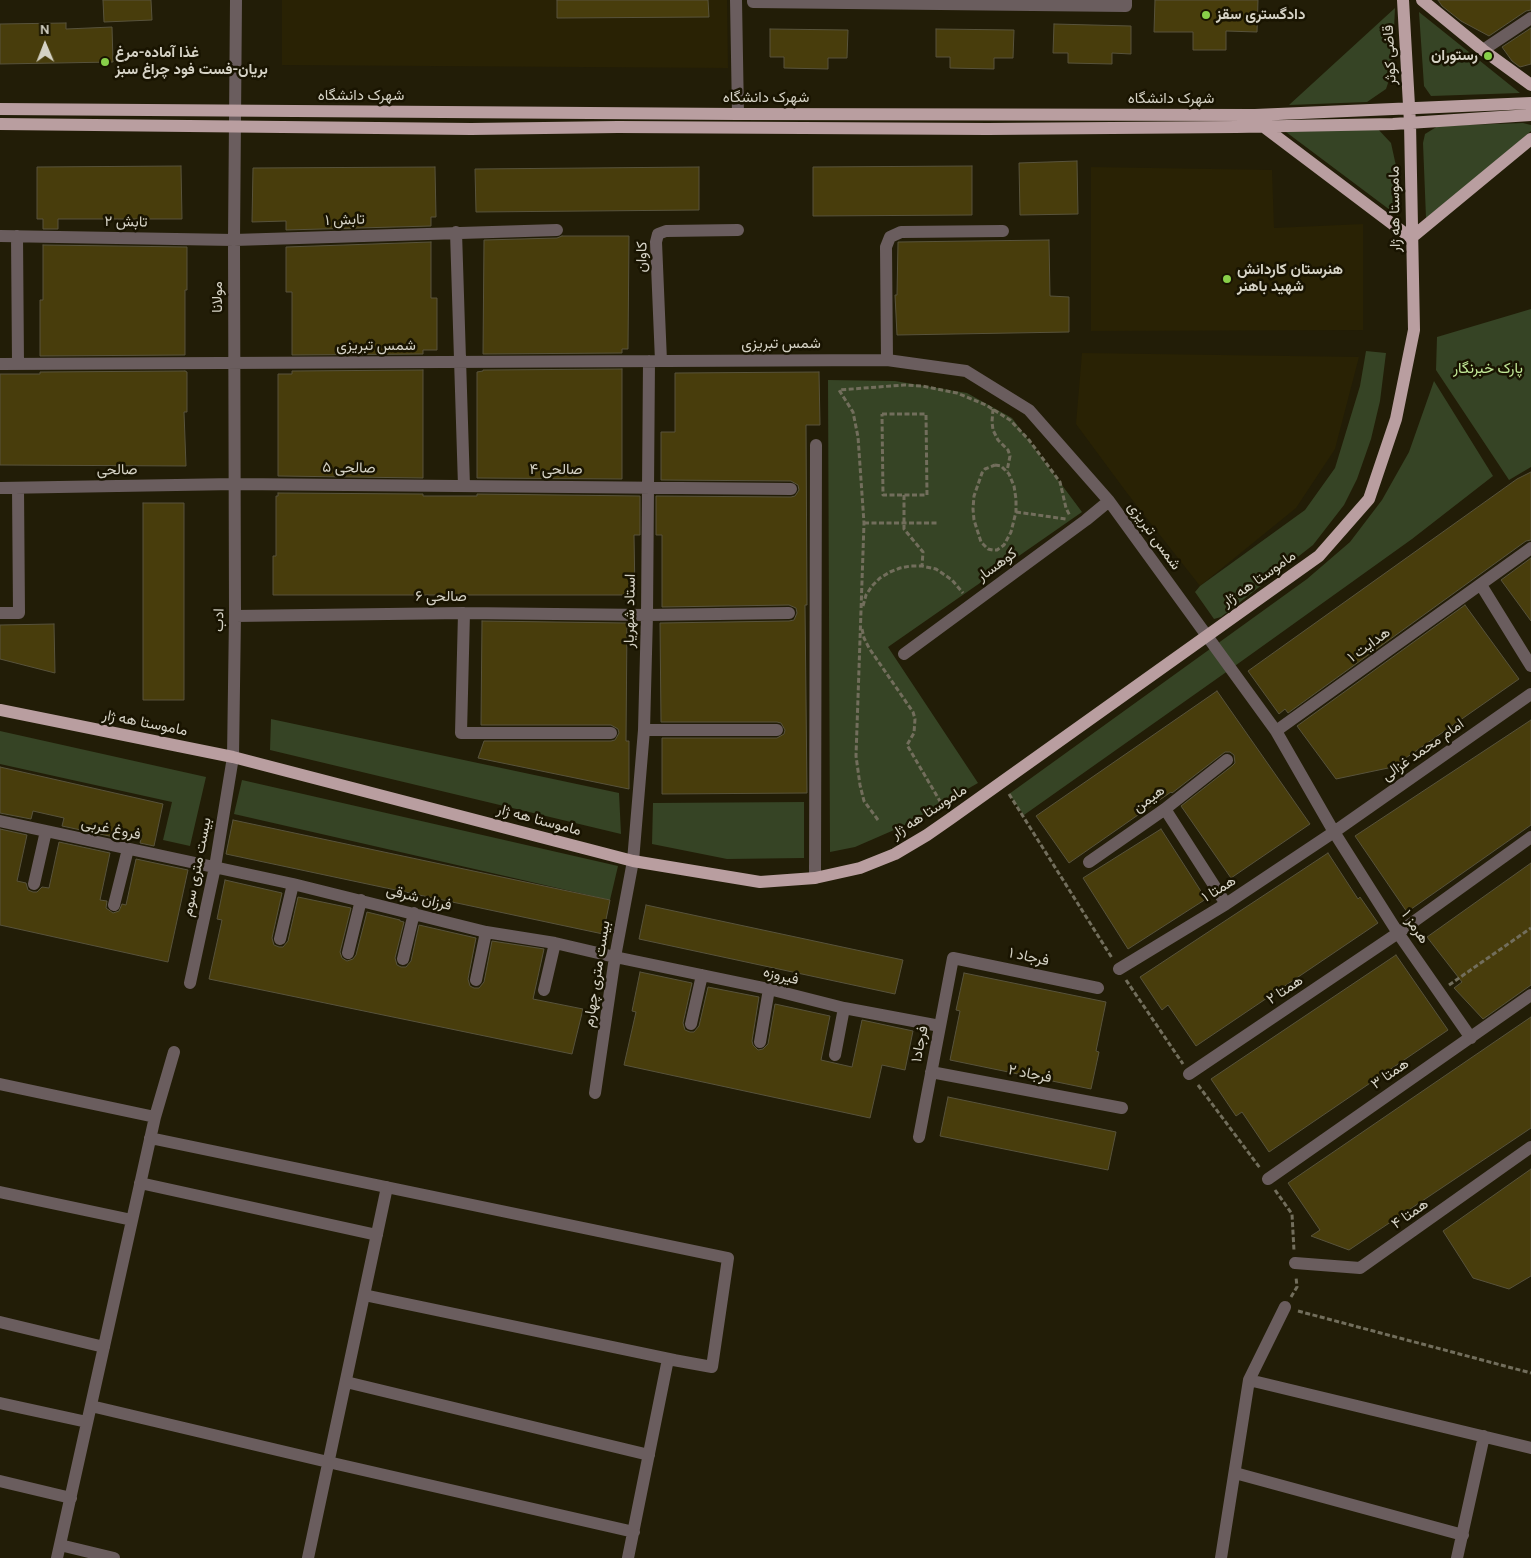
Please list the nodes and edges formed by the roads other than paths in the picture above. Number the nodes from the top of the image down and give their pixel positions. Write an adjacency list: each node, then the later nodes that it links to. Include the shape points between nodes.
1 (236, 0): 14 (street, مولانا)
2 (736, 0): 15 (street)
3 (753, 0): 7 (street)
4 (1126, 0): 7 (street, via 1126,6)
5 (1403, 0): 13 (main road, قاضی کوثر)
6 (1422, 0): 9 (main road)
7 (909, 2)
8 (1531, 18): 9 (street)
9 (1483, 50): 10 (main road)
10 (1531, 85)
11 (1531, 103): 13 (main road, شهرک دانشگاه)
12 (0, 109): 14 (main road, شهرک دانشگاه)
13 (1409, 109): 17 (main road, شهرک دانشگاه); 18 (main road, ماموستا هه ژار)
14 (235, 111): 15 (main road, شهرک دانشگاه); 20 (street, مولانا)
15 (738, 114): 17 (main road, شهرک دانشگاه)
16 (1531, 115): 18 (main road)
17 (1258, 120): 18 (main road); 20 (main road, via 1228,127 998,129); 28 (main road)
18 (1410, 123): 28 (main road, ماموستا هه ژار)
19 (0, 124): 20 (main road)
20 (235, 127): 29 (street, مولانا)
21 (1531, 139): 28 (main road)
22 (557, 230): 25 (street, تابش ۱)
23 (738, 230): 31 (street, کاوان, via 666,231 658,234)
24 (1003, 230): 30 (street, via 901,232 890,237 886,247)
25 (456, 232): 29 (street, تابش ۱); 32 (street)
26 (0, 236): 27 (street, تابش ۲)
27 (17, 236): 29 (street, تابش ۲); 35 (street)
28 (1411, 238): 51 (main road, ماموستا هه ژار, via 1414,330 1396,419 1369,499 1319,556)
29 (234, 240): 33 (street, مولانا)
30 (887, 360): 31 (street, شمس تبریزی); 43 (street, شمس تبریزی, via 966,372 1029,410)
31 (655, 361): 32 (street, شمس تبریزی); 39 (street, استاد شهریار)
32 (461, 362): 33 (street, شمس تبریزی); 38 (street)
33 (235, 363): 35 (street, شمس تبریزی); 37 (street, مولانا)
34 (0, 364): 35 (street, شمس تبریزی)
35 (18, 364)
36 (816, 445): 71 (street)
37 (235, 484): 38 (street, صالحی ۵); 41 (street, صالحی); 50 (street, ادب)
38 (464, 486): 39 (street, صالحی ۴)
39 (648, 487): 42 (street, صالحی ۴); 49 (street, استاد شهریار)
40 (0, 488): 41 (street, صالحی)
41 (18, 488): 46 (street, via 19,613)
42 (791, 488)
43 (1109, 501): 51 (street, شمس تبریزی); 52 (street, کوهسار)
44 (1531, 548): 45 (street, هدایت ۱)
45 (1481, 585): 53 (street); 58 (street, هدایت ۱)
46 (0, 613)
47 (464, 613): 49 (street, صالحی ۶); 50 (street, صالحی ۶); 59 (street, via 461,733)
48 (789, 614): 49 (street, صالحی ۶)
49 (647, 615): 56 (street, استاد شهریار)
50 (235, 616): 60 (street, ادب)
51 (1208, 636): 58 (street, شمس تبریزی); 71 (main road, ماموستا هه ژار, via 927,835 895,854 860,868)
52 (904, 654)
53 (1531, 666)
54 (1531, 694): 65 (street, امام محمد غزالی)
55 (0, 710): 60 (main road, ماموستا هه ژار)
56 (644, 730): 57 (street); 68 (street, استاد شهریار)
57 (777, 730)
58 (1276, 731): 65 (street, شمس تبریزی)
59 (611, 733)
60 (233, 757): 68 (main road, ماموستا هه ژار); 70 (street, بیست متری سوم)
61 (1227, 760): 62 (street, هیمن)
62 (1165, 809): 69 (street, هیمن); 75 (street)
63 (0, 821): 64 (street, فروغ غربی)
64 (46, 831): 67 (street, فروغ غربی); 72 (street)
65 (1334, 832): 75 (street, همتا ۱); 79 (street, هرمز ۱)
66 (1531, 837): 79 (street, همتا ۲)
67 (128, 849): 70 (street, فروغ غربی); 76 (street)
68 (632, 861): 71 (main road, ماموستا هه ژار, via 760,882); 83 (street, بیست متری چهارم)
69 (1089, 862)
70 (215, 867): 73 (street, فرزان شرقی); 89 (street, بیست متری سوم)
71 (815, 878)
72 (34, 884)
73 (293, 884): 74 (street, فرزان شرقی); 80 (street)
74 (361, 900): 77 (street, فرزان شرقی); 82 (street)
75 (1226, 904): 86 (street, همتا ۱)
76 (114, 905)
77 (414, 913): 78 (street, فرزان شرقی); 84 (street)
78 (486, 932): 81 (street, فرزان شرقی); 88 (street)
79 (1398, 933): 97 (street, هرمز ۱); 102 (street, همتا ۲)
80 (280, 939)
81 (554, 943): 83 (street, فرزان شرقی); 92 (street)
82 (348, 953)
83 (615, 957): 87 (street, فیروزه); 104 (street, بیست متری چهارم)
84 (403, 958)
85 (953, 958): 90 (street, فرجاد ۱); 96 (street, فرجاد۱)
86 (1119, 968)
87 (702, 975): 91 (street, فیروزه); 95 (street)
88 (476, 980)
89 (190, 983)
90 (1098, 988)
91 (769, 989): 94 (street, فیروزه); 98 (street)
92 (544, 990)
93 (1531, 995): 97 (street, همتا ۳)
94 (844, 1008): 96 (street, فیروزه); 100 (street)
95 (691, 1024)
96 (940, 1026): 101 (street, فرجاد۱)
97 (1471, 1038): 110 (street, همتا ۳)
98 (760, 1042)
99 (174, 1052): 106 (street)
100 (835, 1055)
101 (931, 1072): 105 (street, فرجاد ۲); 107 (street, فرجاد۱)
102 (1189, 1074)
103 (0, 1084): 106 (street)
104 (595, 1093)
105 (1122, 1108)
106 (155, 1117): 108 (street)
107 (920, 1137)
108 (150, 1138): 111 (street); 112 (street)
109 (1531, 1147): 116 (street, همتا ۴, via 1360,1268)
110 (1268, 1179)
111 (140, 1183): 114 (street); 115 (street)
112 (387, 1187): 115 (street); 121 (street, via 728,1258 712,1368)
113 (0, 1192): 114 (street)
114 (132, 1220): 120 (street)
115 (377, 1235): 117 (street)
116 (1295, 1263)
117 (364, 1295): 121 (street); 123 (street)
118 (1285, 1307): 122 (street)
119 (0, 1322): 120 (street)
120 (104, 1347): 125 (street)
121 (675, 1360): 129 (street, via 668,1359)
122 (1250, 1380): 127 (street); 131 (street)
123 (346, 1382): 129 (street); 130 (street)
124 (0, 1403): 126 (street)
125 (91, 1406): 126 (street); 130 (street)
126 (88, 1422): 133 (street)
127 (1484, 1436): 128 (street); 135 (street)
128 (1531, 1448)
129 (649, 1455): 134 (street)
130 (328, 1462): 134 (street); 138 (street)
131 (1235, 1473): 135 (street); 140 (street)
132 (0, 1481): 133 (street)
133 (71, 1498): 136 (street)
134 (634, 1532): 139 (street)
135 (1463, 1534): 141 (street)
136 (59, 1552): 137 (street)
137 (114, 1558)
138 (308, 1558)
139 (628, 1558)
140 (1221, 1558)
141 (1457, 1558)

